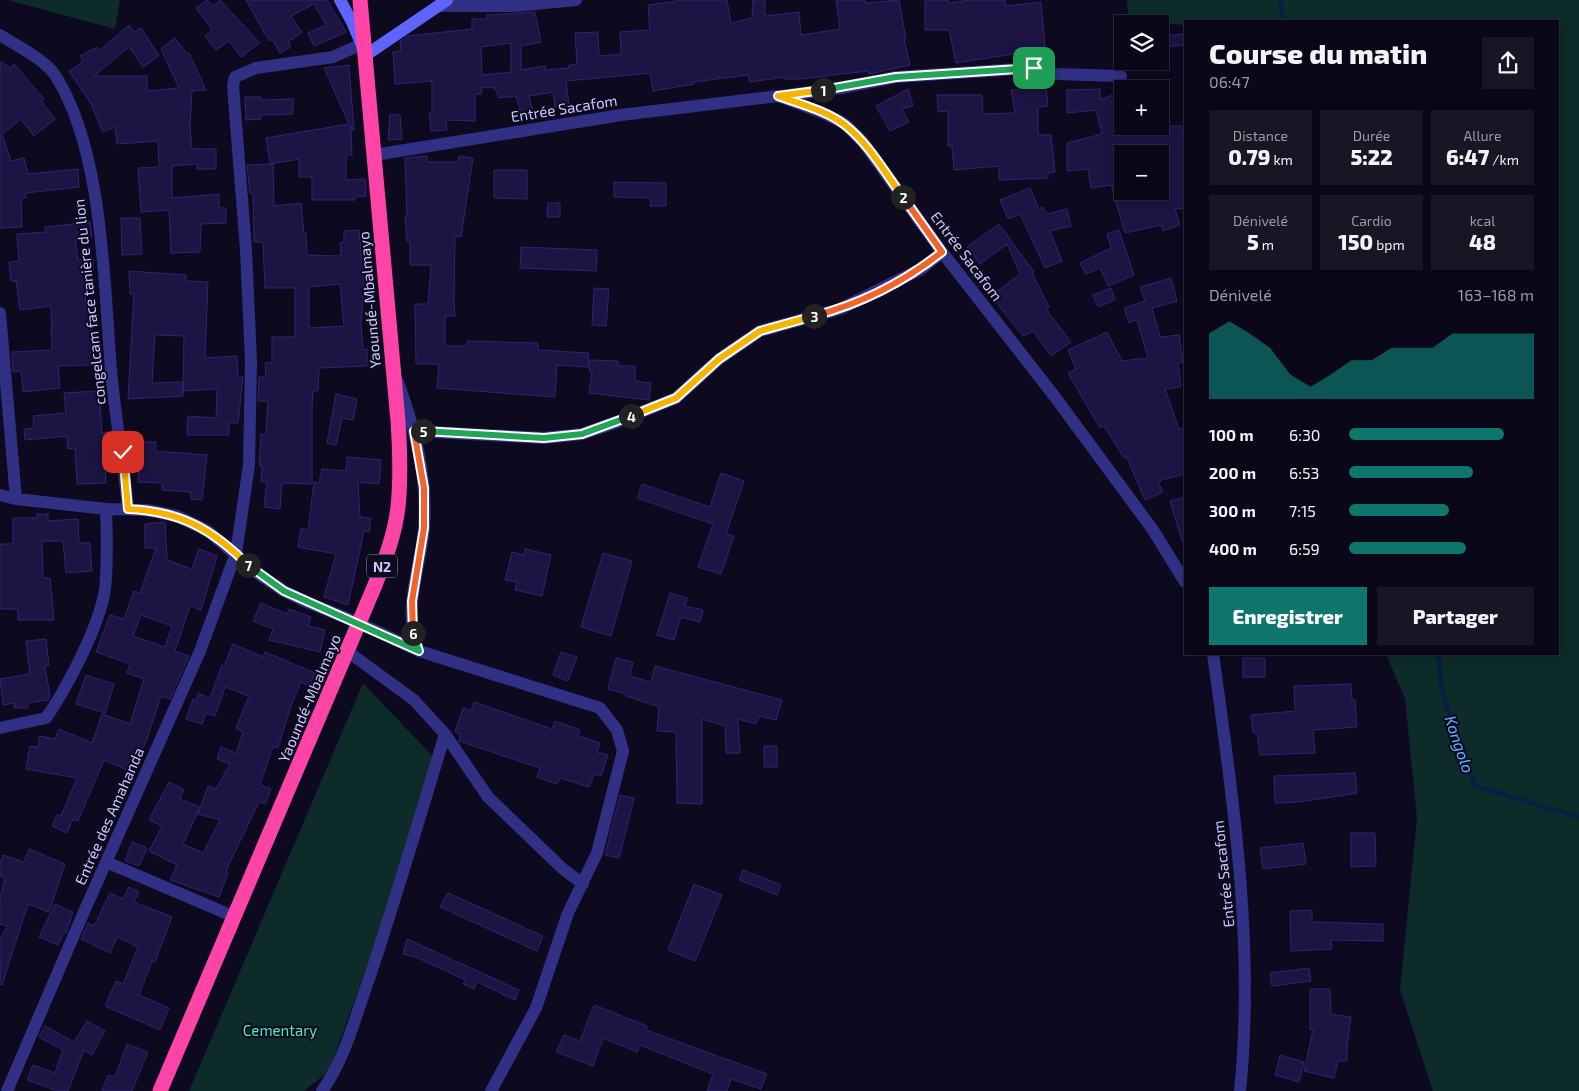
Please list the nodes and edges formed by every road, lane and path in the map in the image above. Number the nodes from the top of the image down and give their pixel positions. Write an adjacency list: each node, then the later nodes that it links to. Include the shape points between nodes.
1 (340, 0): 6 (street)
2 (360, 0): 6 (highway, Yaoundé-Mbalmayo / N2)
3 (576, 0): 4 (street, via 514,6)
4 (443, 3): 6 (street)
5 (0, 35): 17 (street, congelcam face tanière du lion, via 54,73 74,111 81,136 93,188 107,295 111,372)
6 (364, 50): 9 (highway, Yaoundé-Mbalmayo / N2); 18 (street, Entrée des Amahanda, via 256,68 235,77 233,86 251,361 249,465)
7 (1121, 76): 8 (street, via 1016,69 896,77)
8 (778, 96): 9 (street, Entrée Sacafom, via 621,115); 10 (street, Entrée Sacafom, via 845,124 863,142)
9 (374, 155): 12 (highway, Yaoundé-Mbalmayo / N2)
10 (942, 252): 13 (street, via 921,269 840,309 760,331 719,359 676,398 582,434 544,438); 19 (street, Entrée Sacafom, via 1055,397 1153,530)
11 (0, 314): 15 (street)
12 (392, 366): 13 (street); 20 (highway, Yaoundé-Mbalmayo / N2, via 400,467 398,508 388,550)
13 (414, 431): 21 (street, via 424,488 424,528 412,601 414,639)
14 (0, 495): 15 (street)
15 (16, 499): 16 (street)
16 (106, 509): 17 (street); 24 (street, via 105,591 92,632 46,718)
17 (128, 509): 18 (street, via 177,516 208,531)
18 (236, 553): 20 (street, via 254,571 284,591); 26 (street, Entrée des Amahanda, via 200,652)
19 (1184, 580)
20 (359, 623): 21 (street); 22 (highway, Yaoundé-Mbalmayo / N2)
21 (419, 651): 27 (street, via 600,708 617,730 623,751 619,772 598,853)
22 (347, 652): 25 (street, via 414,700); 28 (highway, Yaoundé-Mbalmayo / N2)
23 (1213, 655): 33 (street, Entrée Sacafom, via 1246,938)
24 (0, 728)
25 (445, 734): 27 (street, via 488,796 563,870); 31 (street, via 350,1033 337,1069)
26 (106, 862): 28 (street); 29 (street, Entrée des Amahanda)
27 (583, 884): 32 (street, via 568,913 536,1008)
28 (235, 917): 30 (highway, Yaoundé-Mbalmayo / N2)
29 (7, 1091)
30 (160, 1091)
31 (322, 1091)
32 (490, 1091)
33 (1240, 1091)

